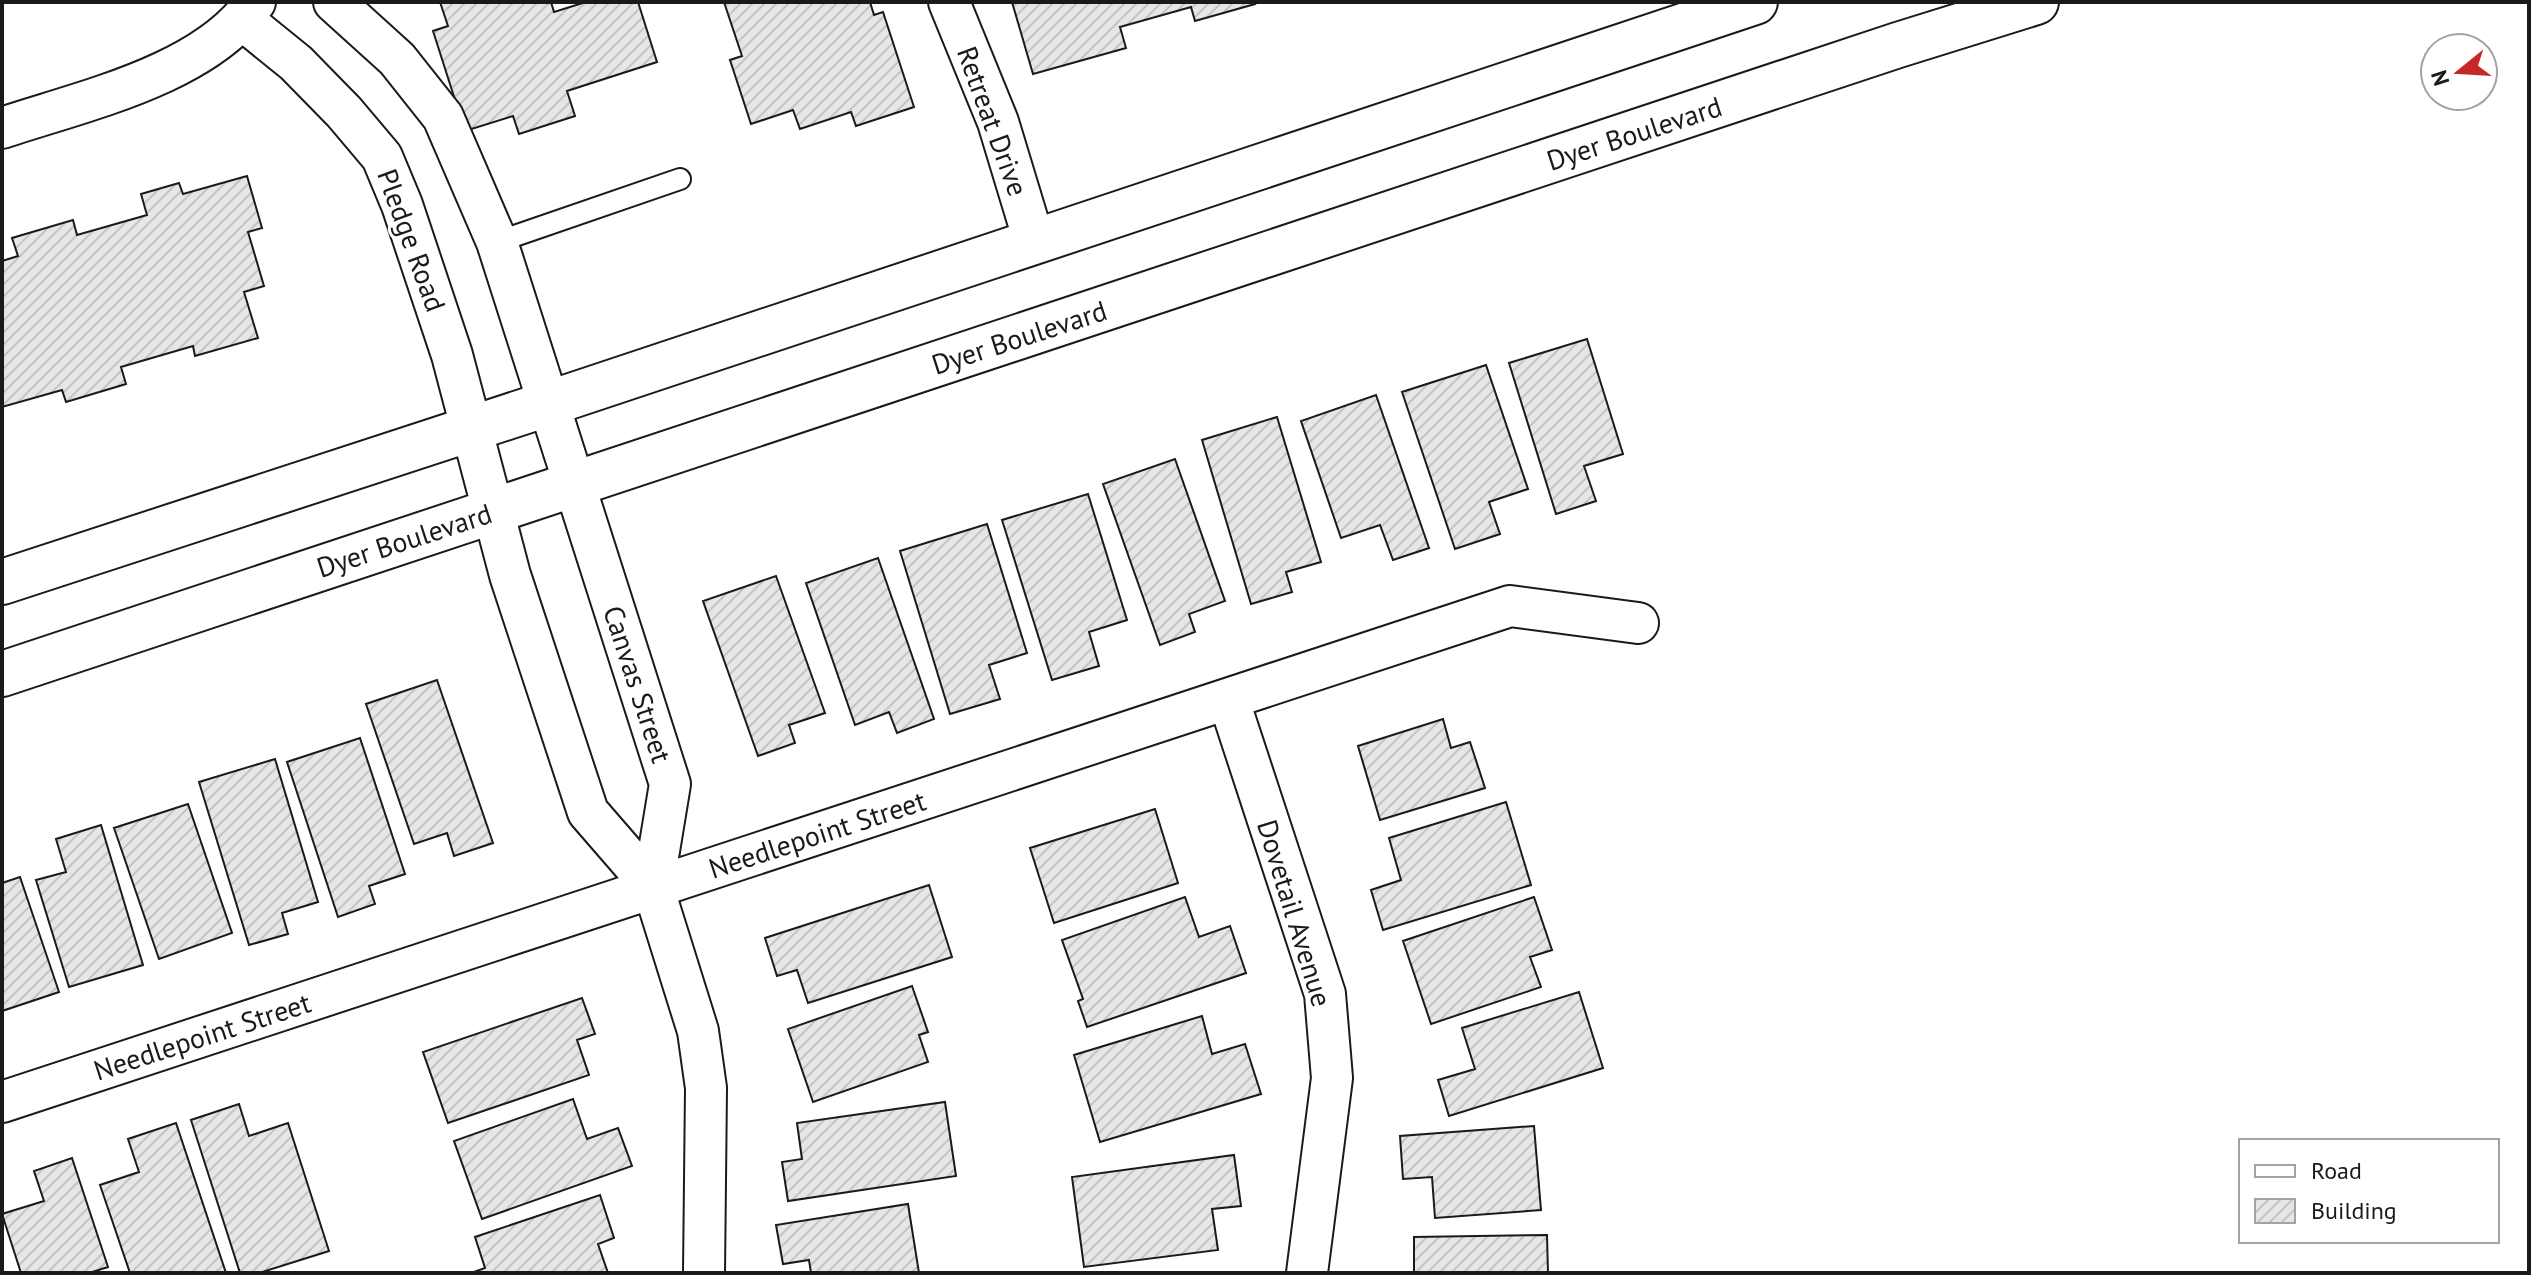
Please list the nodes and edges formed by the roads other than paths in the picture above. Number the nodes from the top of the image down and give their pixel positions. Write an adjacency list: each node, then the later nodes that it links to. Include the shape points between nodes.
1 (334, 2): 9 (street, via 397,59 443,117)
2 (949, 2): 8 (street, Retreat Drive, via 998,122)
3 (1755, 2): 8 (main road)
4 (2036, 2): 12 (main road, Dyer Boulevard)
5 (249, 11): 6 (street, Pledge Road, via 205,49 161,74); 11 (street, Pledge Road, via 382,157 452,355)
6 (2, 128)
7 (680, 179): 9 (lane)
8 (1034, 241): 10 (main road)
9 (497, 242): 10 (street)
10 (547, 404): 11 (main road); 12 (street)
11 (471, 429): 13 (street, Pledge Road); 14 (main road)
12 (573, 485): 13 (main road, Dyer Boulevard); 18 (street, Canvas Street, via 670,784)
13 (493, 511): 16 (main road, Dyer Boulevard); 18 (street, Canvas Street, via 588,812)
14 (2, 582)
15 (1638, 623): 17 (street, Needlepoint Street, via 1510,606)
16 (2, 674)
17 (1229, 701): 18 (street, Needlepoint Street); 21 (street, Dovetail Avenue, via 1325,994 1332,1078)
18 (653, 887): 19 (street, Needlepoint Street); 20 (street, Canvas Street, via 698,1031 706,1088)
19 (2, 1102)
20 (704, 1273)
21 (1307, 1273)

